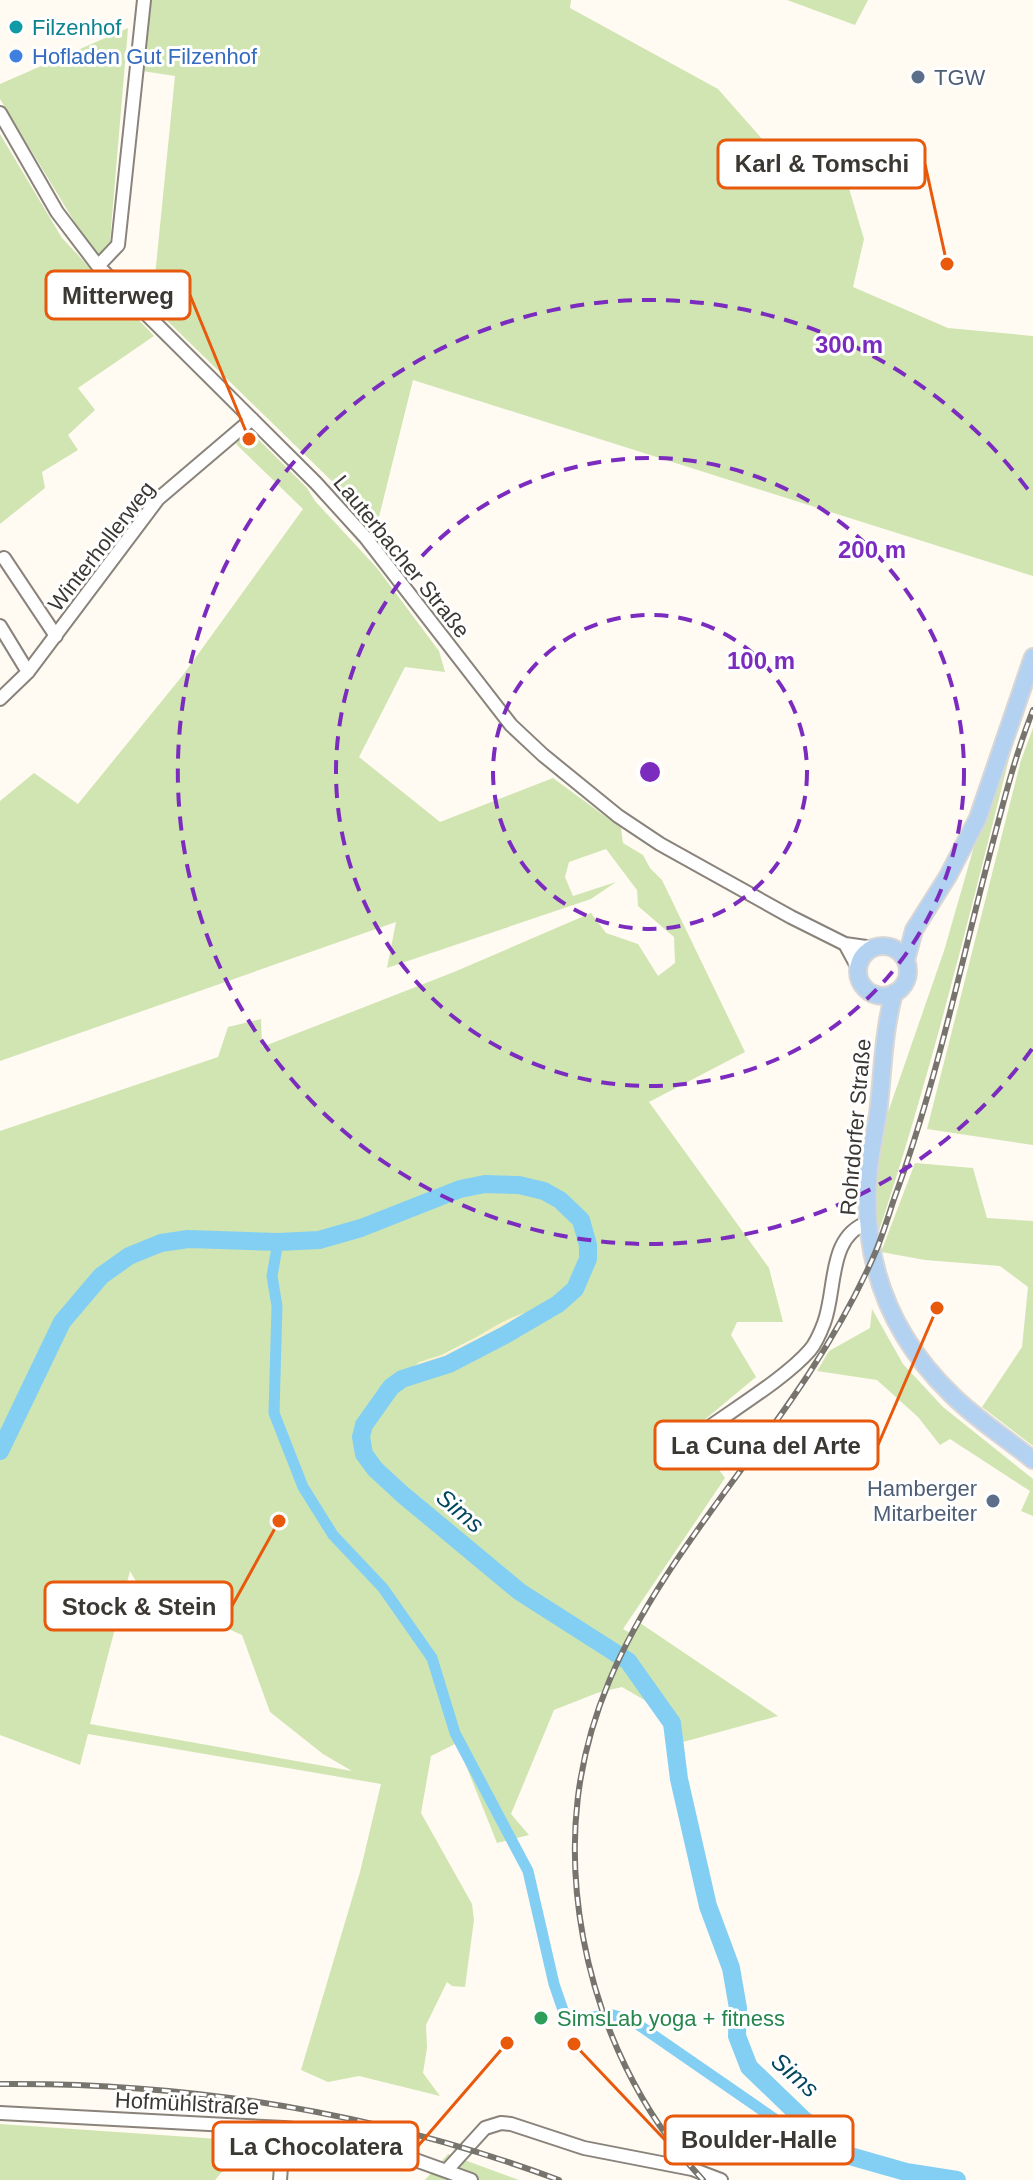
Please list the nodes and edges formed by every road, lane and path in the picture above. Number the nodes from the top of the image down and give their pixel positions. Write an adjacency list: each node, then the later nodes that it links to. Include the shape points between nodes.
1 (144, 0): 3 (street, via 118,245)
2 (0, 113): 3 (street, Lauterbacher Straße, via 57,212)
3 (98, 266): 4 (street, Lauterbacher Straße)
4 (252, 419): 7 (street, Winterhollerweg, via 158,499); 12 (street, Lauterbacher Straße, via 366,538 486,695 543,755 660,844)
5 (4, 558): 7 (street, Winterhollerweg)
6 (0, 626): 9 (street)
7 (56, 636): 9 (street, Winterhollerweg)
8 (1033, 657): 11 (main road, via 978,818)
9 (28, 672): 10 (street, Winterhollerweg)
10 (0, 699)
11 (914, 930): 13 (main road); 14 (main road)
12 (845, 944): 13 (street, Lauterbacher Straße); 15 (street)
13 (881, 948): 14 (main road, via 897,950); 15 (main road, via 863,956)
14 (906, 960): 16 (main road, via 907,979)
15 (858, 968): 17 (main road, via 864,987)
16 (894, 993): 17 (main road); 18 (main road, Rohrdorfer Straße)
17 (875, 994): 18 (main road, Rohrdorfer Straße)
18 (886, 1022): 19 (main road, Rohrdorfer Straße, via 869,1167)
19 (869, 1222): 20 (street, via 856,1226 841,1245 824,1323 811,1349); 21 (main road, Rohrdorfer Straße, via 881,1290 904,1340 953,1397)
20 (697, 1436)
21 (1033, 1460)
22 (0, 2113): 23 (street, Hofmühlstraße)
23 (284, 2128): 24 (street, Hofmühlstraße, via 357,2137); 25 (street)
24 (446, 2171): 26 (street, Hofmühlstraße); 27 (street, via 480,2132 501,2123)
25 (280, 2180)
26 (471, 2180)
27 (721, 2180)

